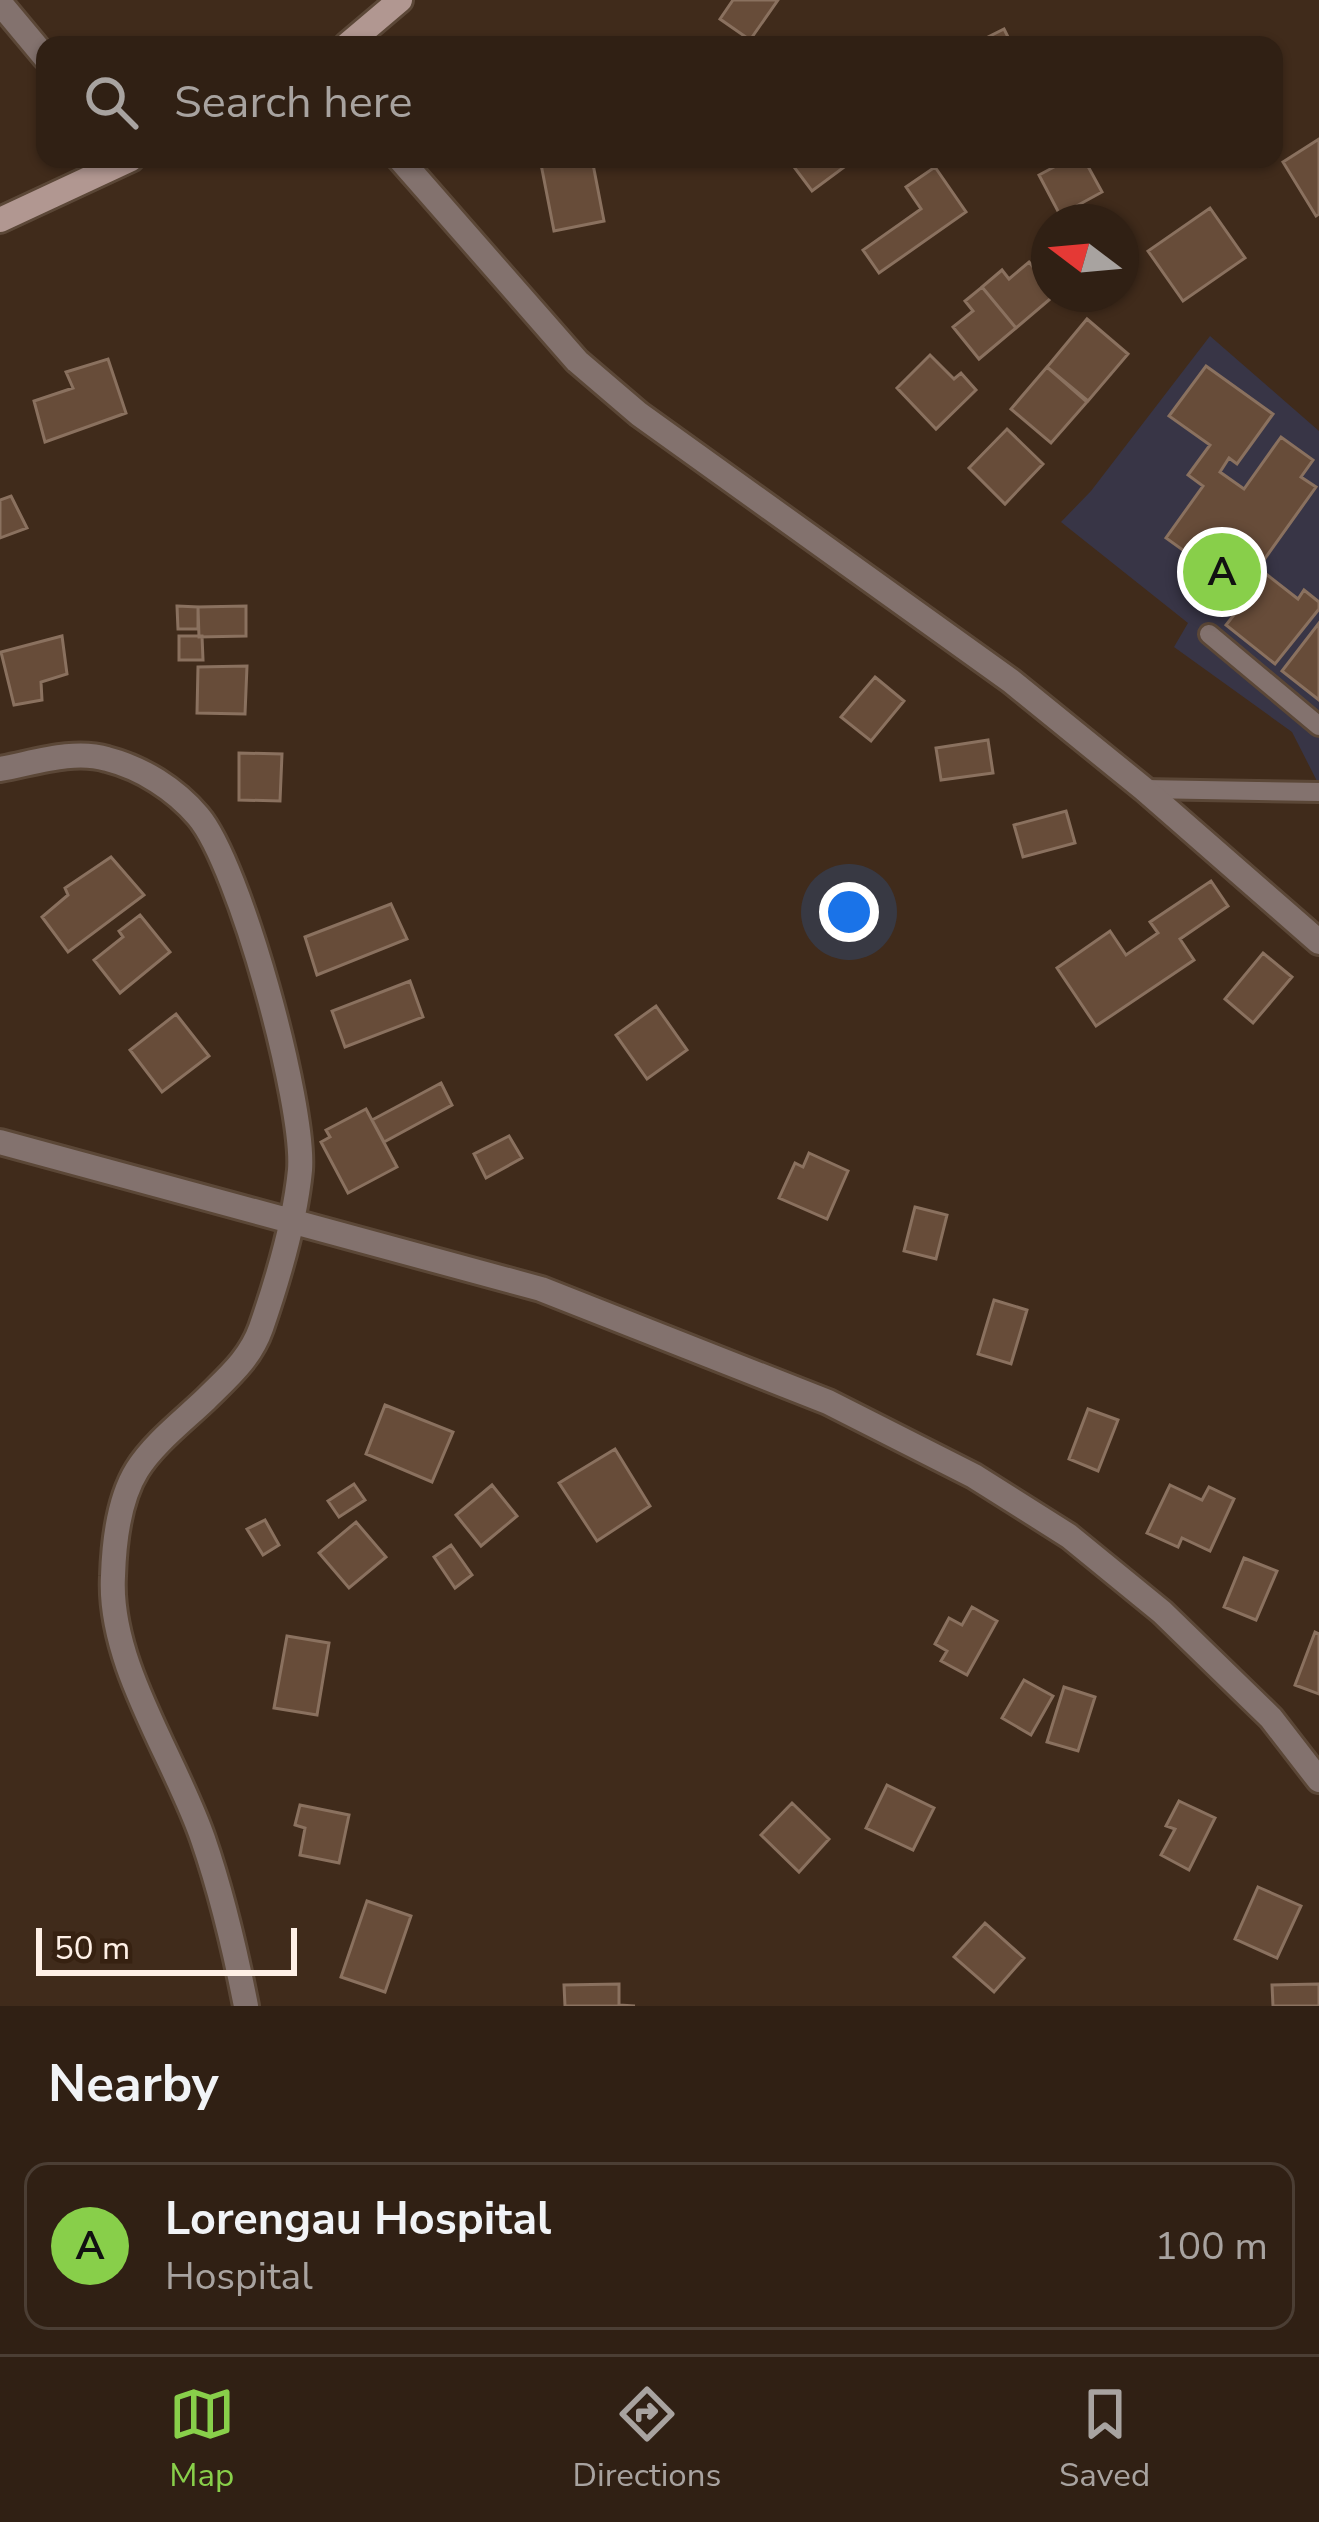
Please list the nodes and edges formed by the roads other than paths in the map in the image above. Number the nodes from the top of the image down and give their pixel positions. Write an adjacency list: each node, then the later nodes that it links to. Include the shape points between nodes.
1 (400, 0): 3 (main road)
2 (0, 3): 4 (street)
3 (357, 36)
4 (36, 46)
5 (112, 168): 7 (main road)
6 (408, 168): 11 (street, via 578,361 639,415 1011,681)
7 (0, 220)
8 (1209, 634): 9 (lane)
9 (1319, 726)
10 (0, 769): 15 (street, via 105,758 162,784 201,818 255,946 294,1104 300,1166)
11 (1144, 789): 12 (lane); 13 (street)
12 (1319, 792)
13 (1318, 939)
14 (0, 1142): 15 (street)
15 (291, 1221): 16 (street, via 541,1289 828,1402 974,1476 1069,1536 1162,1612 1270,1718); 17 (street, via 253,1348 138,1468 126,1492 112,1578 117,1630 202,1837)
16 (1319, 1780)
17 (246, 2006)

